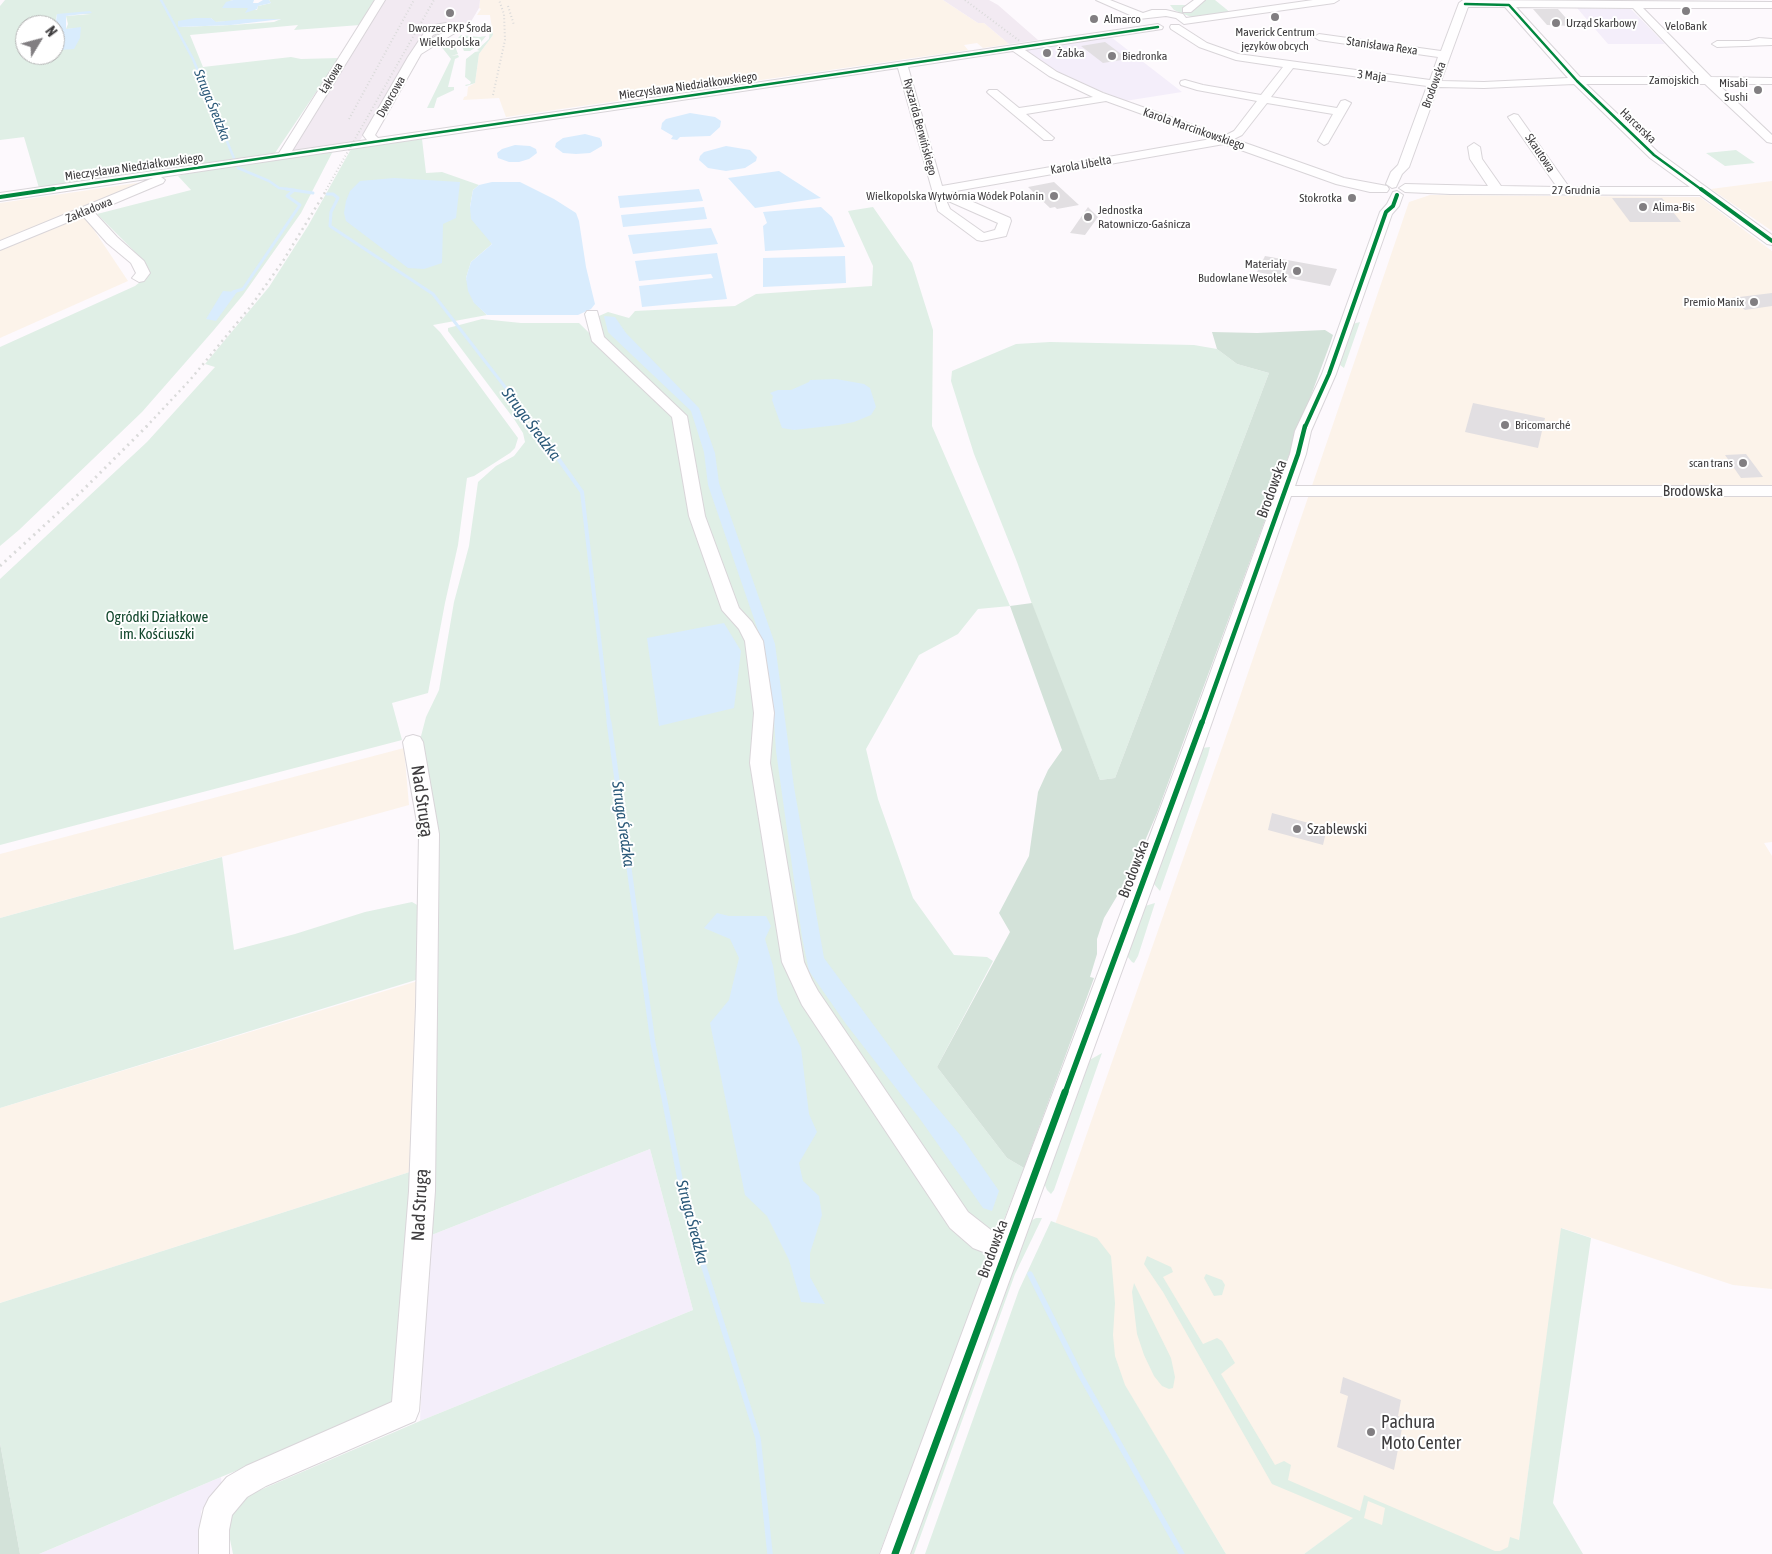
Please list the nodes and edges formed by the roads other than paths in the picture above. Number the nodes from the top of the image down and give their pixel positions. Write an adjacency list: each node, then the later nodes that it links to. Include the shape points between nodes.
1 (380, 0): 40 (street, Łąkowa)
2 (1101, 0): 12 (street)
3 (1162, 0): 11 (street)
4 (1200, 0): 10 (street)
5 (1334, 0): 13 (street)
6 (1639, 2): 8 (street); 9 (street); 24 (street, via 1638,9)
7 (1468, 3): 8 (street); 21 (street, Brodowska)
8 (1509, 5): 25 (street, Harcerska)
9 (1772, 5)
10 (1187, 10)
11 (1166, 13): 12 (street, Mieczysława Niedziałkowskiego, via 1152,13); 13 (street, 3 Maja, via 1178,16)
12 (1144, 20): 14 (street); 15 (street, Mieczysława Niedziałkowskiego, via 1137,28)
13 (1179, 24): 14 (street); 23 (street, 3 Maja, via 1203,45 1222,53)
14 (1158, 27): 15 (street, Mieczysława Niedziałkowskiego)
15 (1096, 35): 19 (street, Mieczysława Niedziałkowskiego)
16 (1319, 37): 21 (street, Stanisława Rexa)
17 (1772, 42): 18 (street)
18 (1717, 44)
19 (1014, 48): 22 (street, Mieczysława Niedziałkowskiego); 30 (street, Karola Marcinkowskiego, via 1053,74)
20 (418, 51): 38 (street, Dworcowa, via 369,135)
21 (1445, 55): 28 (street, Brodowska)
22 (902, 64): 38 (street, Mieczysława Niedziałkowskiego); 42 (street, Ryszarda Berwińskiego)
23 (1290, 65): 28 (street, 3 Maja); 31 (street)
24 (1707, 80): 25 (street, Zamojskich); 26 (street, Zamojskich); 36 (street)
25 (1577, 81): 28 (street, 3 Maja); 46 (street, Harcerska, via 1654,155)
26 (1772, 81)
27 (1185, 83): 31 (street)
28 (1434, 84): 43 (street, Brodowska)
29 (993, 92): 32 (street)
30 (1106, 98): 32 (street); 35 (street, Karola Marcinkowskiego)
31 (1263, 99): 35 (street, via 1238,133); 37 (street, via 1343,107)
32 (1018, 112): 34 (street)
33 (1514, 116): 45 (street, Skautowa)
34 (1048, 138)
35 (1224, 140): 42 (street, Karola Libelta); 43 (street, Karola Marcinkowskiego, via 1340,181)
36 (1771, 140)
37 (1324, 141)
38 (374, 142): 40 (street, Mieczysława Niedziałkowskiego)
39 (1474, 147): 44 (street, via 1476,159)
40 (276, 156): 41 (street, Mieczysława Niedziałkowskiego)
41 (176, 171): 47 (street, Mieczysława Niedziałkowskiego); 48 (street, Zakładowa, via 149,186)
42 (937, 190): 42 (street, Ryszarda Berwińskiego, via 944,211 982,238 1001,233 1006,221)
43 (1396, 190): 44 (street, 27 Grudnia); 53 (street, Brodowska, via 1393,206 1386,212 1329,374 1326,407 1315,431 1298,454)
44 (1497, 190): 45 (street, 27 Grudnia)
45 (1565, 190): 46 (street, 27 Grudnia)
46 (1703, 191): 49 (street, Harcerska)
47 (0, 197)
48 (86, 211): 50 (street, Zakładowa); 51 (street, via 112,240 137,261 143,273)
49 (1772, 241)
50 (0, 246)
51 (139, 278)
52 (592, 314): 56 (street, via 597,338 679,416 697,516 731,610 746,626 754,641 764,712 760,762 793,962 810,998 959,1220 982,1239)
53 (1285, 491): 54 (street, Brodowska); 56 (street, Brodowska)
54 (1772, 491)
55 (413, 742): 57 (street, Nad Strugą, via 428,834 427,987 422,1191 405,1411 237,1487 219,1508 214,1530)
56 (1006, 1251): 58 (street, Brodowska)
57 (214, 1554)
58 (895, 1554)

